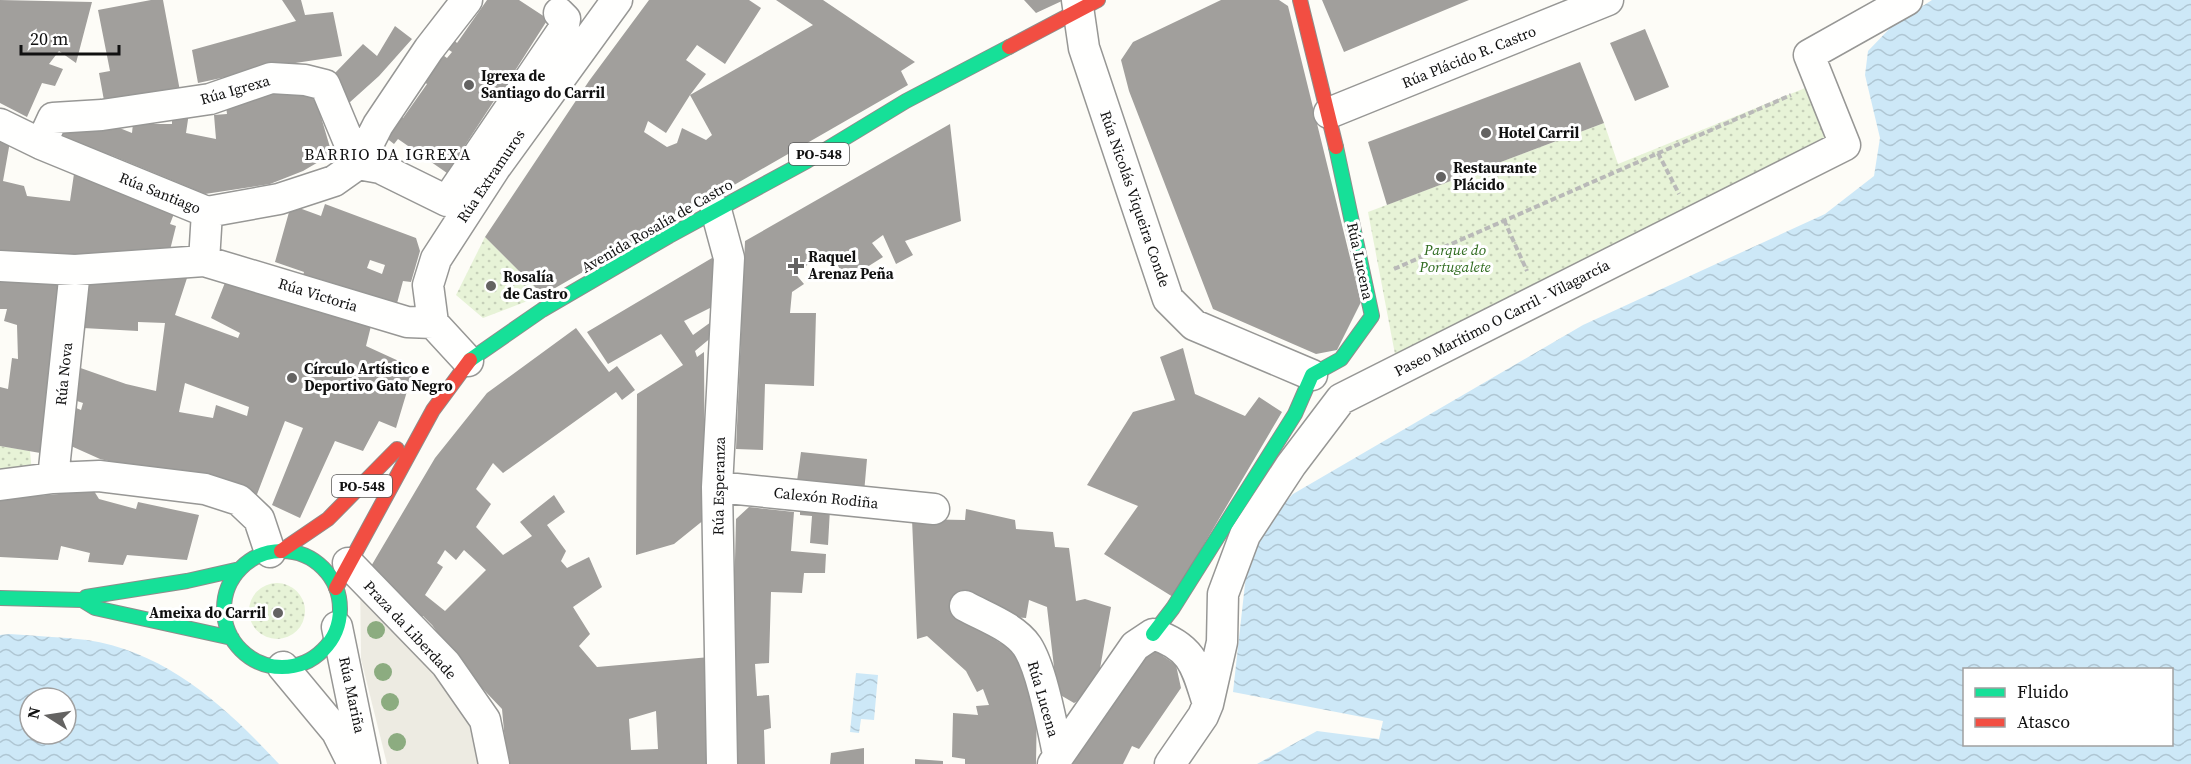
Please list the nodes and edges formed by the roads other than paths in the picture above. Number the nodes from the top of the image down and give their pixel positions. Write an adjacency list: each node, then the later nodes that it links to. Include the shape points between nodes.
1 (467, 0): 11 (street, Rúa Santiago, via 378,125)
2 (617, 0): 17 (street, Rúa Extramuros, via 495,168 436,259 429,285)
3 (1300, 0): 8 (main road, Rúa Lucena)
4 (1608, 0): 8 (street, Rúa Plácido R. Castro)
5 (1907, 0): 35 (street, Paseo Marítimo O Carril - Vilagarcía, via 1809,55 1845,144 1341,399 1245,535 1223,594 1222,642)
6 (1084, 3): 12 (main road, Avenida Rosalía de Castro / PO-548); 19 (street, Rúa Nicolás Viqueira Conde, via 1084,48 1168,299 1194,325)
7 (557, 4): 11 (street, via 565,20 563,30 447,201 380,168)
8 (1329, 113): 19 (main road, Rúa Lucena, via 1372,316 1341,359)
9 (0, 124): 10 (street, Rúa Santiago)
10 (41, 144): 11 (street, Rúa Igrexa, via 52,118 210,99 271,78 305,80 325,85); 13 (street, Rúa Santiago)
11 (358, 164): 13 (street, Rúa Santiago, via 334,181 279,199)
12 (716, 210): 18 (main road, Avenida Rosalía de Castro / PO-548, via 542,310); 23 (street, Rúa Esperanza, via 729,258)
13 (207, 212): 14 (street)
14 (204, 261): 16 (street, Rúa Victoria); 17 (street, Rúa Victoria, via 407,322)
15 (0, 266): 16 (street, Rúa Victoria)
16 (75, 270): 21 (street, Rúa Nova)
17 (433, 323): 18 (street)
18 (468, 361): 20 (main road, Avenida Rosalía de Castro / PO-548)
19 (1312, 375): 32 (main road, Rúa Lucena, via 1295,414 1173,608)
20 (433, 410): 25 (main road, PO-548, via 375,474 303,541); 27 (main road, Avenida Rosalía de Castro / PO-548)
21 (53, 478): 22 (street); 25 (street, via 123,479 205,489 239,500 259,519)
22 (0, 485)
23 (717, 487): 24 (street, Calexón Rodiña); 40 (street, Rúa Esperanza)
24 (934, 509)
25 (275, 552): 26 (main road, PO-548, via 254,558); 27 (main road, via 298,554 327,573)
26 (240, 569): 29 (main road, PO-548, via 201,580 96,593); 33 (main road, via 224,602)
27 (342, 576): 31 (main road); 39 (street, Praza da Liberdade, via 446,664 485,720)
28 (0, 598): 29 (main road, PO-548)
29 (82, 600): 33 (main road, PO-548, via 95,608)
30 (965, 606): 36 (street, Rúa Lucena, via 1012,632 1027,647 1044,692)
31 (337, 627): 34 (main road, via 316,656); 38 (street, Rúa Mariña)
32 (1152, 634): 35 (street, via 1174,641 1195,663); 36 (street, Rúa Lucena, via 1135,646)
33 (231, 638): 34 (main road, via 253,660)
34 (283, 668): 37 (street, Rúa Mariña, via 337,732)
35 (1208, 704): 41 (street, Paseo Marítimo O Carril - Vilagarcía)
36 (1056, 759)
37 (353, 764)
38 (365, 764)
39 (494, 764)
40 (722, 764)
41 (1170, 764)

